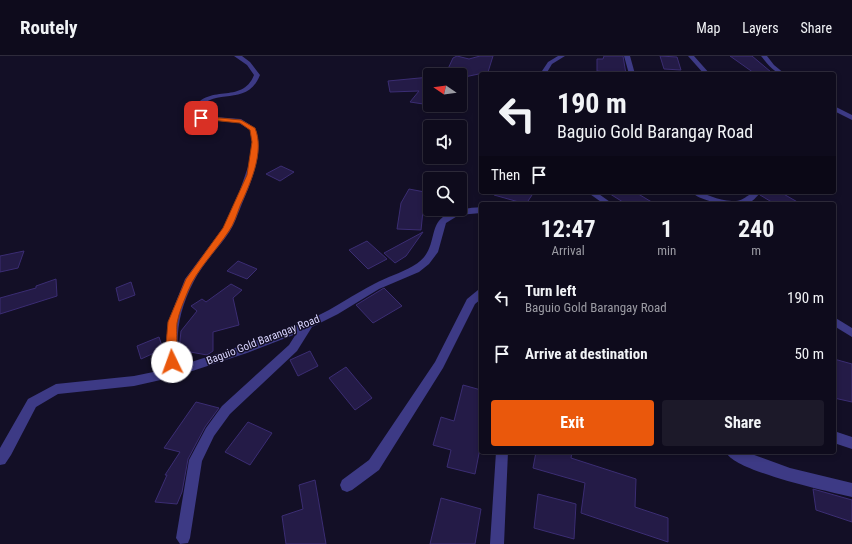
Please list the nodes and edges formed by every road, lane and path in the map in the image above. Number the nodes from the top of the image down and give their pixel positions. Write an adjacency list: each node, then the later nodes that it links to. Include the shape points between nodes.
1 (237, 56): 23 (street, via 250,65 257,75 257,80 246,90 202,100 194,112 201,118 241,121 253,129 255,142 250,175 227,229 184,290 172,322)
2 (562, 56): 6 (street, via 550,63)
3 (628, 56): 7 (street)
4 (691, 56): 8 (street)
5 (764, 56): 9 (street)
6 (545, 72)
7 (632, 72)
8 (705, 72)
9 (780, 72)
10 (836, 109): 11 (street)
11 (852, 118)
12 (594, 194): 15 (street)
13 (699, 194): 16 (street)
14 (755, 194): 17 (street)
15 (606, 202)
16 (722, 202)
17 (745, 202)
18 (479, 210): 21 (street, Baguio Gold Barangay Road, via 446,217 441,222 435,248 423,264 376,287 336,312)
19 (479, 295): 30 (street, via 471,302 426,388 382,454 374,465)
20 (836, 322): 22 (street)
21 (308, 324): 23 (street, Baguio Gold Barangay Road); 32 (street, via 293,348 231,405 210,432 196,460)
22 (852, 333)
23 (174, 372): 29 (street, Baguio Gold Barangay Road, via 134,381 56,389 32,403)
24 (836, 438): 25 (street)
25 (852, 444)
26 (502, 454): 33 (street)
27 (738, 454): 28 (street)
28 (748, 457): 31 (street, via 822,484)
29 (0, 459)
30 (347, 485)
31 (852, 490)
32 (182, 538)
33 (497, 544)

